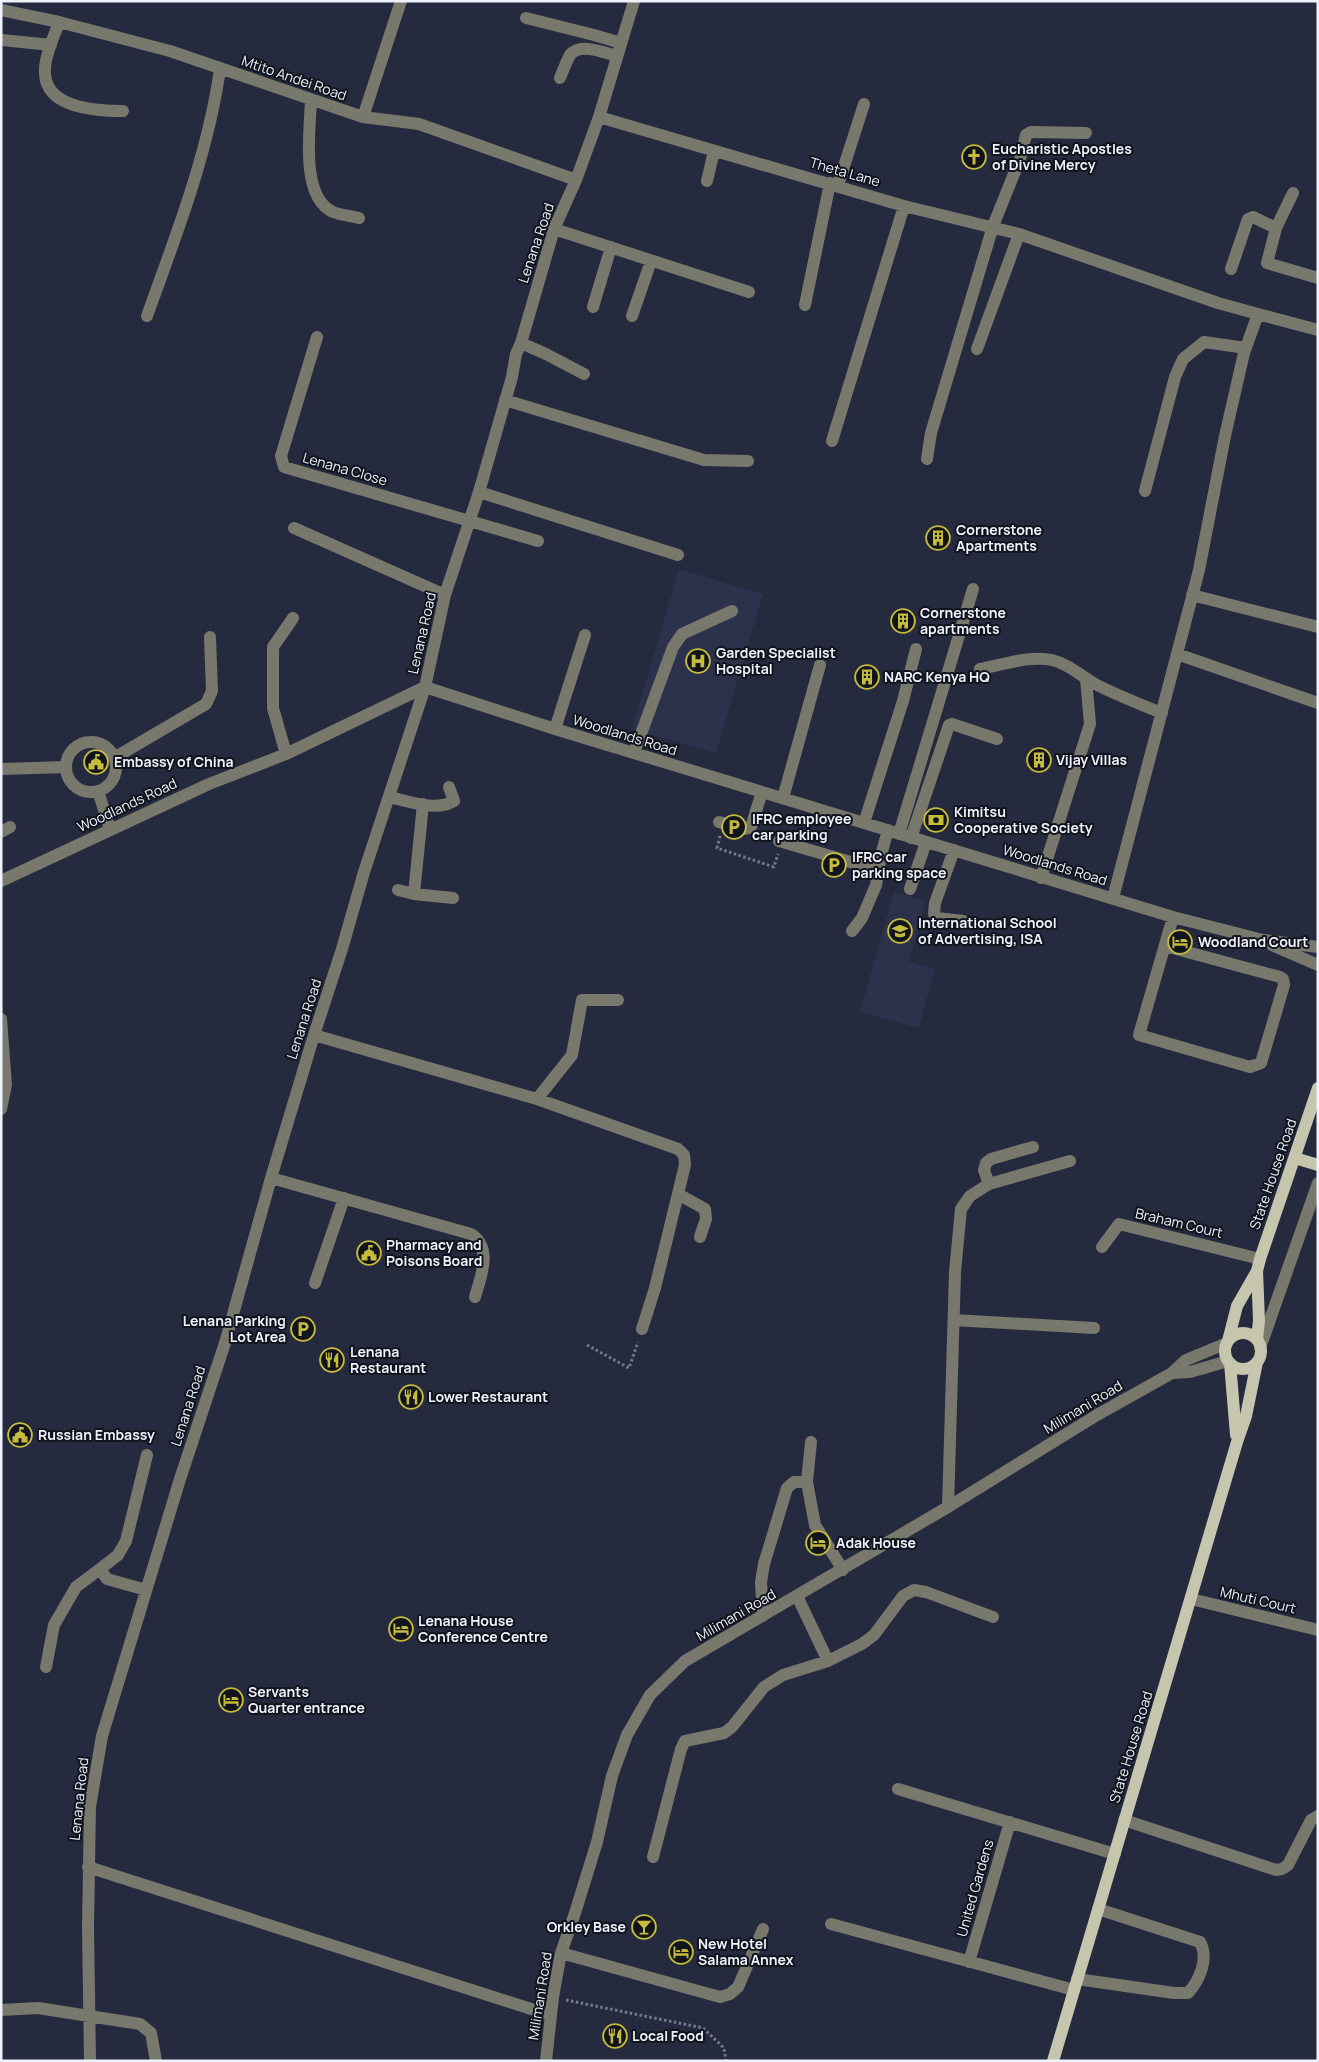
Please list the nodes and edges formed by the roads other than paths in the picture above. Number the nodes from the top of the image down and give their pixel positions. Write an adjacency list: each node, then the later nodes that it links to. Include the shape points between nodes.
1 (401, 1): 15 (street)
2 (634, 1): 7 (street, Lenana Road)
3 (1, 10): 5 (street, Mtito Andei Road)
4 (526, 18): 7 (street)
5 (59, 22): 8 (street); 10 (street, Mtito Andei Road, via 170,51)
6 (2, 40): 8 (street)
7 (621, 43): 9 (street, Lenana Road)
8 (51, 45): 14 (street, via 44,72 49,89 76,106 98,111)
9 (616, 56): 11 (street, via 588,49 578,50 571,54); 16 (street, Lenana Road)
10 (220, 69): 12 (street, Mtito Andei Road); 37 (street, via 193,188)
11 (560, 78)
12 (311, 100): 15 (street, Mtito Andei Road); 24 (street, via 310,174 313,189 320,202 332,212)
13 (864, 104): 21 (street)
14 (123, 111)
15 (363, 117): 19 (street, Mtito Andei Road, via 420,124)
16 (599, 117): 18 (street, Theta Lane); 19 (street, Lenana Road)
17 (1086, 133): 25 (street, via 1031,132 1026,136)
18 (714, 151): 20 (street); 21 (street, Theta Lane)
19 (576, 180): 27 (street, Lenana Road)
20 (706, 182)
21 (834, 184): 23 (street, Theta Lane); 34 (street)
22 (1293, 193): 26 (street)
23 (904, 206): 25 (street, Theta Lane); 46 (street)
24 (359, 218)
25 (993, 226): 28 (street, Theta Lane); 47 (street, via 931,434)
26 (1276, 228): 31 (street, via 1253,217 1248,219); 32 (street, via 1267,263)
27 (554, 229): 29 (street); 41 (street, Lenana Road)
28 (1020, 234): 36 (street, Theta Lane); 43 (street)
29 (611, 247): 30 (street); 35 (street)
30 (651, 261): 33 (street); 38 (street)
31 (1231, 268)
32 (1318, 278)
33 (749, 292)
34 (805, 305)
35 (593, 307)
36 (1258, 314): 39 (street); 42 (street)
37 (146, 316)
38 (632, 316)
39 (1318, 330)
40 (317, 337): 51 (street, Lenana Close, via 281,456 284,467)
41 (521, 343): 44 (street); 45 (street, Lenana Road)
42 (1246, 348): 49 (street, via 1204,342 1183,359 1175,377); 57 (street)
43 (977, 349)
44 (584, 374)
45 (505, 400): 48 (street, via 704,460); 50 (street, Lenana Road)
46 (832, 441)
47 (927, 459)
48 (748, 461)
49 (1145, 491)
50 (479, 492): 51 (street, Lenana Road); 54 (street)
51 (470, 521): 53 (street); 56 (street, Lenana Road)
52 (294, 528): 56 (street)
53 (538, 541)
54 (678, 555)
55 (973, 590): 87 (street)
56 (445, 594): 68 (street, Lenana Road)
57 (1192, 595): 60 (street); 64 (street)
58 (732, 610): 73 (street, via 682,634 673,648)
59 (293, 618): 74 (street, via 272,648 273,708)
60 (1318, 627)
61 (585, 635): 71 (street)
62 (210, 637): 75 (street, via 212,691 206,704)
63 (916, 649): 85 (street, via 904,701)
64 (1177, 654): 69 (street); 70 (street)
65 (820, 665): 82 (street)
66 (980, 669): 67 (street, via 1034,659 1051,660 1068,665)
67 (1086, 678): 70 (street); 92 (street, via 1090,724)
68 (425, 687): 71 (street, Woodlands Road); 74 (street, Woodlands Road); 81 (street, Lenana Road)
69 (1318, 703)
70 (1162, 713): 98 (street)
71 (556, 729): 73 (street, Woodlands Road)
72 (997, 739): 87 (street, via 949,725)
73 (634, 753): 80 (street, Woodlands Road)
74 (286, 754): 86 (street, Woodlands Road, via 209,784)
75 (114, 758): 76 (street, via 101,744 89,742 78,746 69,755); 79 (street, via 115,775 108,786)
76 (66, 767): 77 (street); 79 (street, via 68,776 80,790)
77 (1, 769)
78 (449, 787): 83 (street, via 454,801 436,807)
79 (98, 791): 86 (street)
80 (762, 792): 82 (street, Woodlands Road); 84 (street, via 751,827 745,829)
81 (389, 797): 83 (street); 108 (street, Lenana Road)
82 (784, 798): 85 (street, Woodlands Road)
83 (423, 804): 96 (street)
84 (721, 823)
85 (864, 823): 87 (street, Woodlands Road)
86 (110, 829): 93 (street, Woodlands Road)
87 (899, 834): 89 (street, Woodlands Road); 91 (street)
88 (780, 841): 91 (street)
89 (926, 842): 90 (street, Woodlands Road); 94 (street)
90 (954, 850): 92 (street, Woodlands Road); 100 (street, via 935,902 934,914 937,918)
91 (878, 870): 101 (street, via 876,885 862,918)
92 (1041, 878): 98 (street, Woodlands Road)
93 (1, 881)
94 (910, 889)
95 (398, 890): 96 (street)
96 (414, 894): 97 (street)
97 (453, 898)
98 (1113, 898): 99 (street, Woodlands Road)
99 (1173, 916): 102 (street, Woodlands Road); 103 (street)
100 (963, 920)
101 (852, 931)
102 (1263, 940): 104 (street, Woodlands Road); 105 (street, Woodlands Road)
103 (1165, 946): 103 (street, via 1139,1035 1250,1067 1261,1063 1283,979)
104 (1318, 947)
105 (1318, 965)
106 (618, 1000): 111 (street, via 582,1000 572,1054)
107 (1, 1019): 109 (street)
108 (314, 1034): 111 (street); 117 (street, Lenana Road)
109 (4, 1082): 112 (street)
110 (1318, 1088): 114 (main road, State House Road)
111 (537, 1100): 120 (street, via 678,1149 684,1155 686,1165)
112 (1, 1109)
113 (1033, 1147): 119 (street, via 986,1163 984,1170)
114 (1295, 1158): 116 (main road); 124 (main road, State House Road)
115 (1070, 1161): 119 (street)
116 (1318, 1165)
117 (272, 1178): 121 (street); 142 (street, Lenana Road, via 225,1343)
118 (1318, 1183): 131 (street)
119 (989, 1184): 127 (street, via 970,1196 961,1209)
120 (678, 1194): 122 (street, via 705,1209 706,1219); 129 (street)
121 (344, 1198): 125 (street); 126 (street, via 478,1238 483,1246 484,1264)
122 (700, 1237)
123 (1102, 1247): 124 (street, Braham Court, via 1119,1224)
124 (1259, 1265): 130 (main road, State House Road, via 1237,1306); 131 (main road, State House Road)
125 (314, 1282)
126 (475, 1296)
127 (954, 1320): 128 (street); 139 (street)
128 (1094, 1328)
129 (642, 1329)
130 (1228, 1342): 131 (main road, via 1242,1333 1253,1336); 132 (main road, via 1225,1349); 134 (street, Milimani Road, via 1186,1360)
131 (1258, 1344): 133 (main road)
132 (1229, 1362): 133 (main road, via 1241,1369); 134 (street, Milimani Road); 136 (main road, State House Road)
133 (1257, 1362): 136 (main road, State House Road)
134 (1172, 1373): 139 (street, Milimani Road)
135 (811, 1442): 138 (street)
136 (1237, 1442): 144 (main road, State House Road)
137 (147, 1455): 140 (street, via 126,1541 118,1555)
138 (807, 1482): 141 (street, via 815,1525); 145 (street, via 794,1482 787,1488 761,1582)
139 (948, 1507): 141 (street, Milimani Road)
140 (100, 1569): 142 (street, via 107,1579); 149 (street, via 76,1587 54,1624)
141 (843, 1570): 143 (street, Milimani Road)
142 (146, 1590): 156 (street, Lenana Road, via 102,1736 90,1807)
143 (797, 1596): 145 (street, Milimani Road); 148 (street)
144 (1191, 1599): 147 (street, Mhuti Court); 152 (main road, State House Road)
145 (763, 1616): 160 (street, Milimani Road, via 685,1661 650,1695 627,1735 612,1776 597,1842)
146 (993, 1617): 148 (street, via 914,1590 903,1596 874,1635)
147 (1318, 1630)
148 (828, 1661): 155 (street, via 783,1675 764,1686 724,1733 685,1741)
149 (46, 1667)
150 (898, 1790): 153 (street)
151 (1318, 1816): 152 (street, via 1311,1820 1288,1865 1276,1870)
152 (1124, 1820): 154 (main road, State House Road)
153 (1010, 1822): 154 (street); 161 (street, United Gardens)
154 (1115, 1854): 157 (main road, State House Road)
155 (653, 1857)
156 (88, 1867): 164 (street); 165 (street, Lenana Road)
157 (1098, 1909): 162 (main road, State House Road); 162 (street, via 1200,1942 1205,1950 1204,1961 1197,1981 1188,1993)
158 (831, 1924): 161 (street)
159 (763, 1929): 160 (street, via 738,1987 720,1997)
160 (561, 1953): 164 (street, Milimani Road)
161 (969, 1962): 162 (street)
162 (1076, 1985): 169 (main road, State House Road)
163 (1, 2010): 165 (street, via 38,2008)
164 (550, 2015): 168 (street, Milimani Road)
165 (91, 2017): 166 (street, Lenana Road); 167 (street, via 140,2024 151,2033)
166 (90, 2061)
167 (156, 2061)
168 (546, 2061)
169 (1053, 2061)

